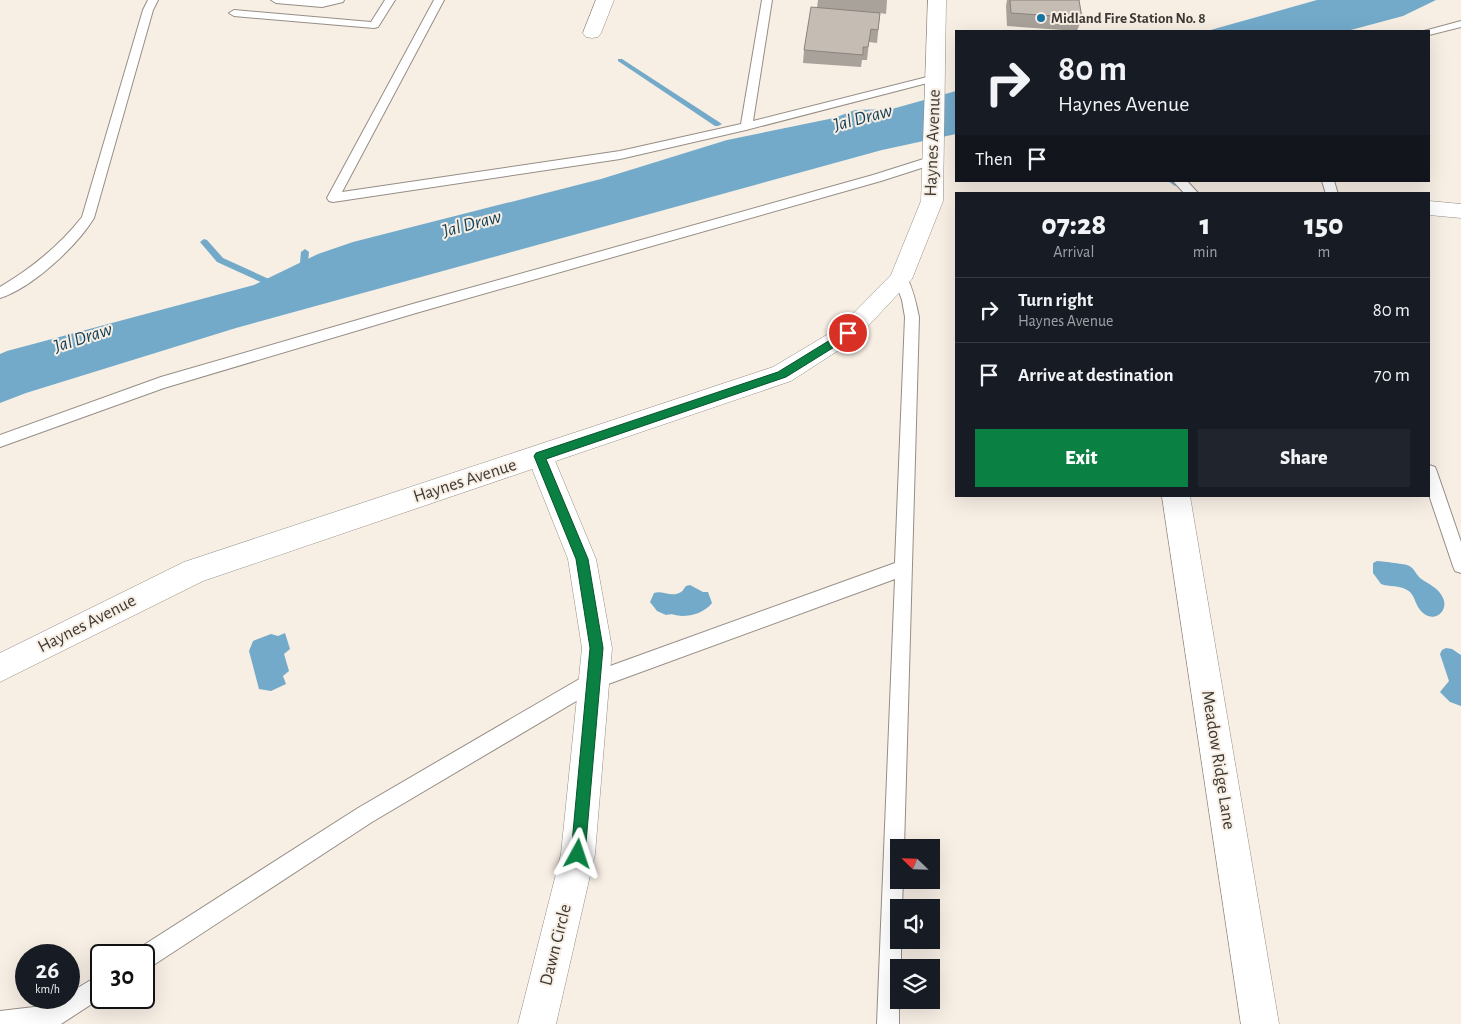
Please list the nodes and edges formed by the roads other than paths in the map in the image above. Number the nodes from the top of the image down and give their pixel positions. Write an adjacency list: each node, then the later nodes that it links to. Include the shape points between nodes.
1 (153, 0): 21 (lane, via 88,218 50,260)
2 (244, 0): 5 (lane, via 234,13 374,24)
3 (276, 0): 4 (lane, via 322,4)
4 (339, 0)
5 (390, 0)
6 (439, 0): 14 (lane, via 333,198 620,155)
7 (605, 0): 12 (street)
8 (767, 0): 14 (lane)
9 (937, 0): 13 (street, Haynes Avenue)
10 (1461, 24): 11 (lane)
11 (1430, 32)
12 (592, 33)
13 (935, 83): 14 (lane); 15 (street, Haynes Avenue)
14 (746, 126)
15 (933, 155): 20 (street, Haynes Avenue, via 932,201); 22 (lane, via 876,178 171,380)
16 (1180, 182): 17 (lane)
17 (1191, 192)
18 (1430, 208): 19 (street)
19 (1461, 211)
20 (901, 279): 23 (street, Haynes Avenue, via 848,333 782,374); 27 (lane, via 912,317)
21 (0, 293)
22 (0, 441)
23 (540, 456): 28 (street, Haynes Avenue, via 194,571); 29 (street, Dawn Circle, via 582,559 597,648)
24 (1430, 475): 26 (lane)
25 (1176, 497): 35 (street, Meadow Ridge Lane)
26 (1461, 566)
27 (903, 568): 29 (lane); 34 (lane)
28 (0, 668)
29 (594, 680): 30 (lane, via 365,815); 33 (street, Dawn Circle, via 578,854)
30 (155, 951)
31 (90, 992): 32 (lane, via 54,1016)
32 (0, 1022)
33 (537, 1024)
34 (888, 1024)
35 (1260, 1024)

